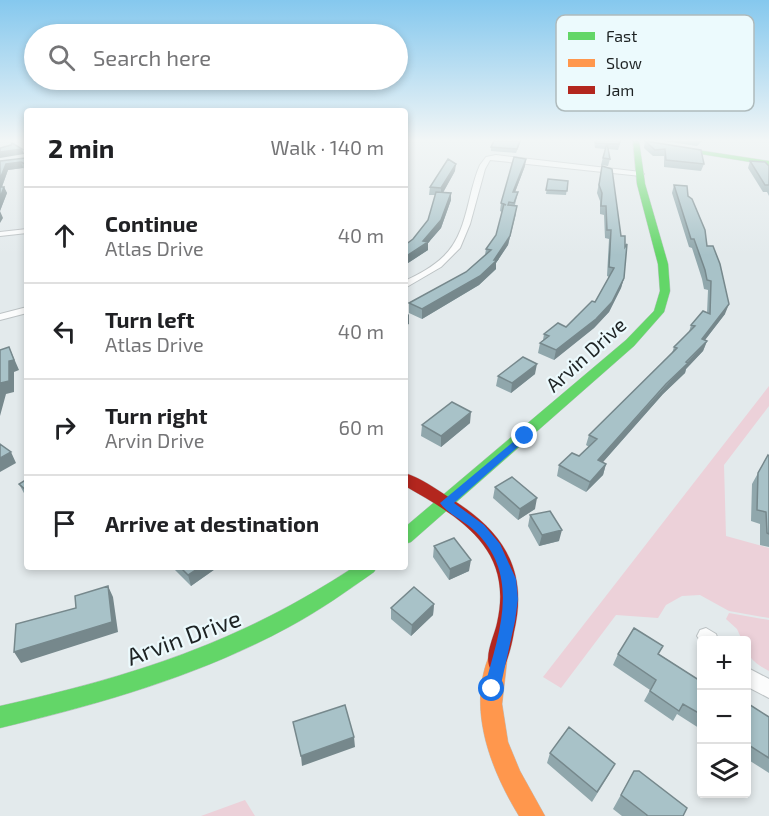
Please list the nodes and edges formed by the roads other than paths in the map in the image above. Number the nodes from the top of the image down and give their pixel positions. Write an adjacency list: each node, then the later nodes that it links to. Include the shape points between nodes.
1 (478, 179): 5 (street, via 458,248 442,263)
2 (641, 179): 9 (street, Arvin Drive, via 663,264 664,291 659,312 630,343)
3 (24, 231): 4 (street)
4 (0, 234)
5 (408, 283)
6 (24, 311): 7 (street)
7 (0, 317)
8 (408, 480): 9 (street)
9 (446, 503): 10 (street, Arvin Drive); 15 (street, via 480,528 495,547 509,579 510,610 492,689 492,716 502,760)
10 (408, 535)
11 (364, 570): 14 (street, Arvin Drive, via 307,609 236,645 181,667)
12 (751, 678): 13 (street)
13 (769, 689)
14 (0, 717)
15 (533, 816)

